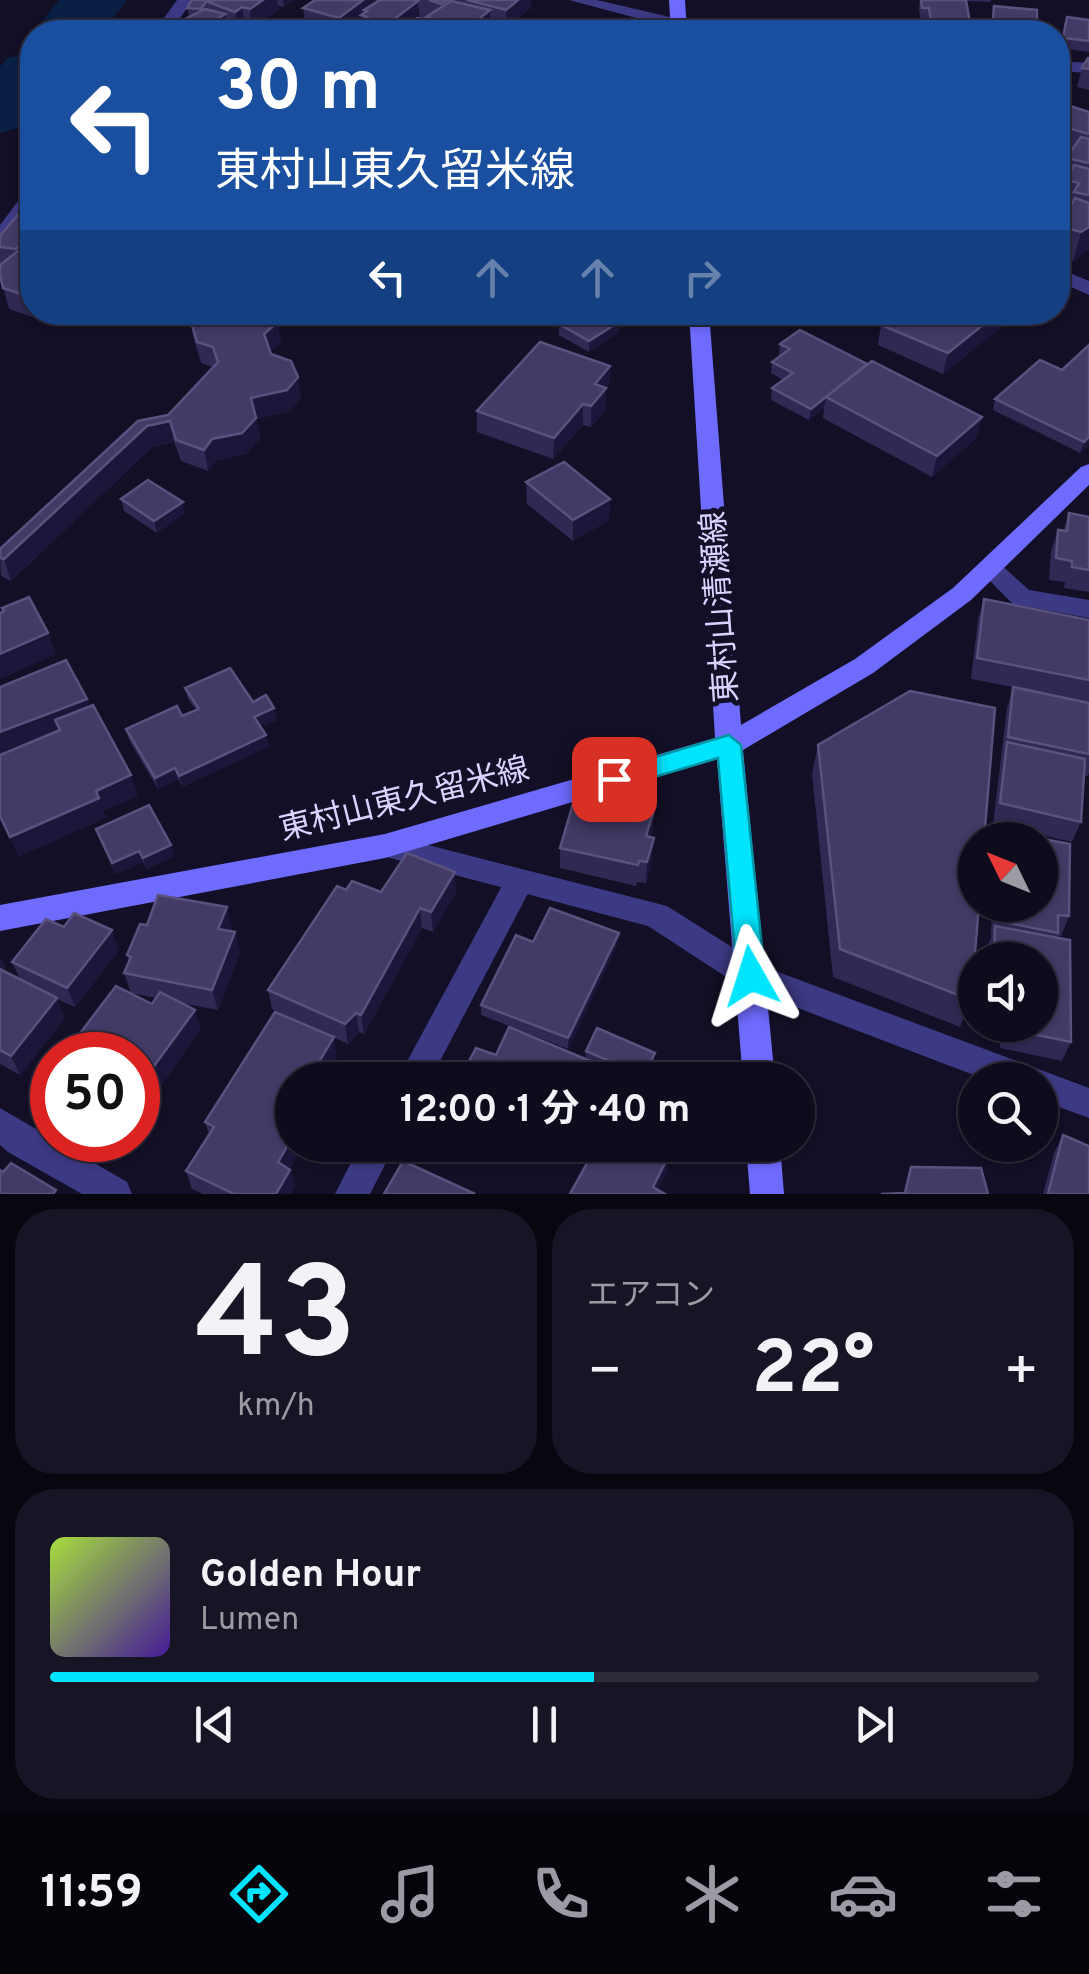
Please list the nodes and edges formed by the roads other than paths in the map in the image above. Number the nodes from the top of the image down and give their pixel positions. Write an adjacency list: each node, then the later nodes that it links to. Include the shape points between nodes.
1 (578, 0): 2 (street)
2 (649, 20)
3 (20, 212): 4 (street)
4 (0, 238)
5 (699, 325): 9 (main road, 東村山清瀬線)
6 (1089, 472): 7 (main road, 東村山東久留米線)
7 (989, 568): 8 (street, via 1022,598); 9 (main road, 東村山東久留米線, via 864,666)
8 (1089, 609)
9 (729, 745): 10 (main road, 東村山東久留米線); 13 (main road, 東村山清瀬線)
10 (385, 846): 11 (street); 12 (main road, 東村山東久留米線)
11 (520, 882): 13 (street, via 656,916); 14 (street)
12 (0, 918)
13 (751, 976): 15 (main road, 東村山清瀬線); 16 (street)
14 (423, 1062)
15 (758, 1062)
16 (979, 1062)
17 (1058, 1092): 18 (street)
18 (1089, 1103)
19 (0, 1124): 22 (street)
20 (369, 1162): 23 (street)
21 (764, 1162): 24 (main road)
22 (114, 1194)
23 (352, 1194)
24 (767, 1194)

